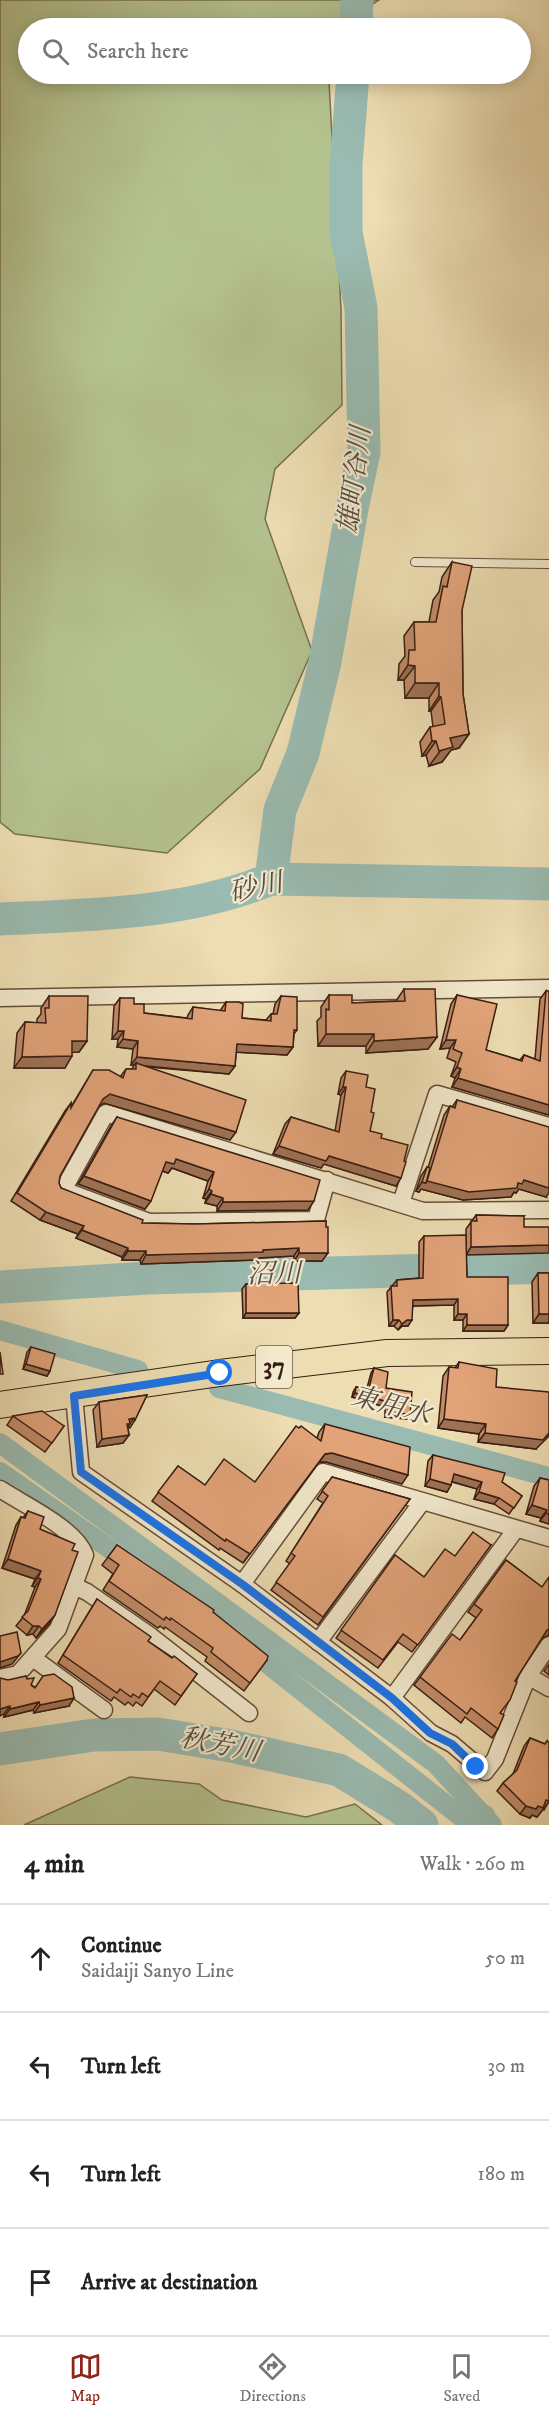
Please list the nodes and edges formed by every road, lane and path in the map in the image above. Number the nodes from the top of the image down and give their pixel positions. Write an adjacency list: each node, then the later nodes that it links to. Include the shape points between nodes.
1 (415, 562): 2 (lane)
2 (549, 564)
3 (549, 988): 4 (street)
4 (0, 998)
5 (549, 1126): 7 (street, via 437,1094)
6 (327, 1179): 6 (street, via 316,1220 149,1222 63,1190 106,1113); 7 (street)
7 (400, 1203): 8 (street, via 423,1211)
8 (549, 1210)
9 (549, 1351): 10 (main road, 37, via 387,1353)
10 (74, 1396): 11 (main road, 37); 16 (street, via 81,1472)
11 (0, 1405)
12 (0, 1489): 17 (street, via 81,1543 85,1555)
13 (422, 1502): 14 (street); 16 (street, via 323,1472); 18 (street)
14 (516, 1529): 15 (street); 24 (street)
15 (549, 1538)
16 (242, 1584): 18 (street)
17 (74, 1586): 20 (street, via 58,1629); 26 (street, via 148,1634)
18 (318, 1642): 24 (street)
19 (549, 1645): 21 (street)
20 (33, 1658): 22 (street, via 18,1674); 25 (street)
21 (528, 1676): 23 (street); 24 (street, via 495,1759 484,1772 452,1744 430,1733)
22 (0, 1678)
23 (549, 1688)
24 (392, 1698)
25 (104, 1710)
26 (249, 1713)

